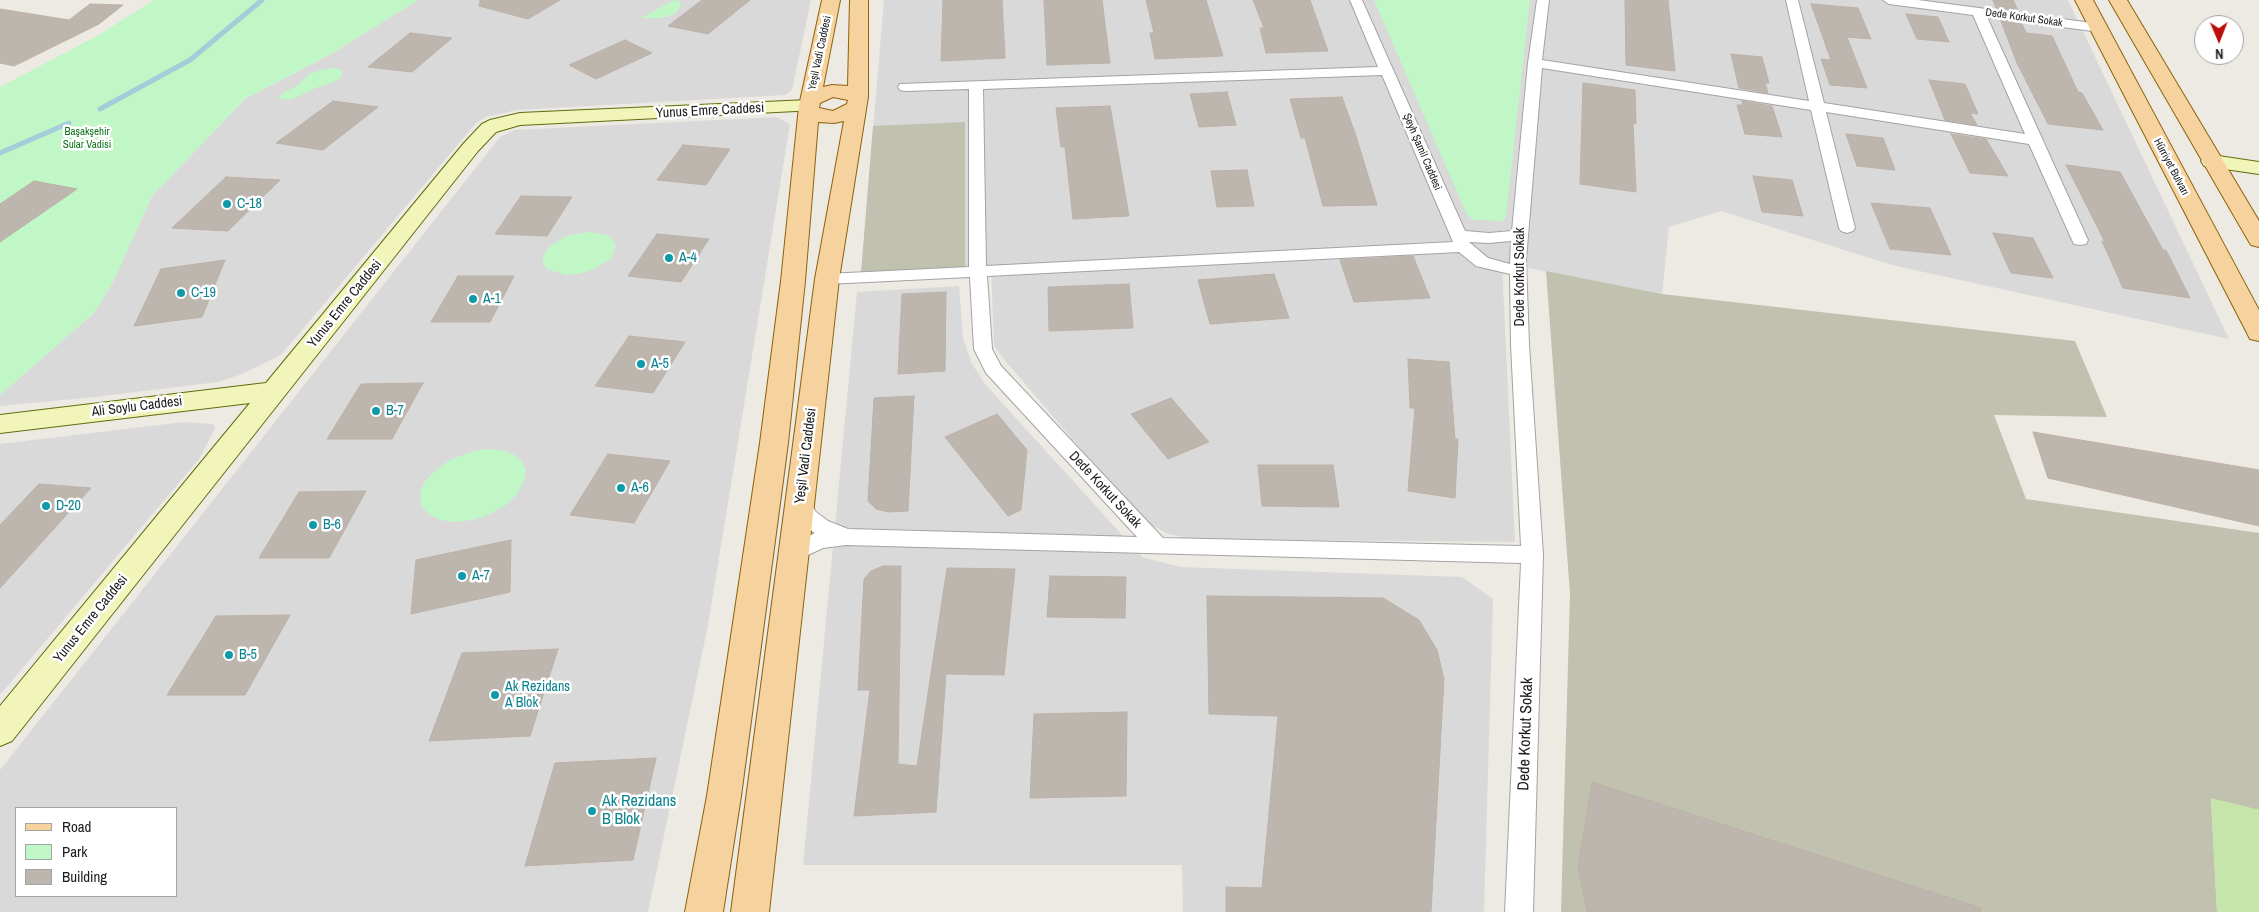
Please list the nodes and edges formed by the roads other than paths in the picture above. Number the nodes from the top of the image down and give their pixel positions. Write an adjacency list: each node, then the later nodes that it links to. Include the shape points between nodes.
1 (831, 0): 16 (main road, Yeşil Vadi Caddesi)
2 (859, 0): 15 (main road, Yeşil Vadi Caddesi)
3 (1356, 0): 12 (street, Şeyh Şamil Caddesi)
4 (1543, 0): 11 (street, Dede Korkut Sokak)
5 (1792, 0): 17 (street)
6 (1889, 0): 9 (street, Dede Korkut Sokak)
7 (2084, 0): 10 (main road, Hürriyet Bulvarı)
8 (2118, 0): 19 (main road)
9 (1978, 12): 10 (street, Dede Korkut Sokak); 18 (street)
10 (2100, 28): 30 (main road, Hürriyet Bulvarı)
11 (1535, 64): 17 (street); 23 (street, Dede Korkut Sokak)
12 (1388, 71): 13 (street); 26 (street, Şeyh Şamil Caddesi)
13 (976, 84): 14 (street); 27 (street, Dede Korkut Sokak)
14 (905, 87)
15 (857, 101): 16 (main road, via 848,113 834,117 820,116); 29 (main road, Yeşil Vadi Caddesi)
16 (809, 106): 31 (street, Yunus Emre Caddesi, via 520,120 489,128); 39 (main road, Yeşil Vadi Caddesi, via 774,443 724,796)
17 (1818, 107): 18 (street); 22 (street)
18 (2035, 140): 24 (street)
19 (2214, 165): 20 (street); 21 (street); 25 (main road)
20 (2259, 168)
21 (2259, 175)
22 (1847, 228)
23 (1519, 236): 26 (street); 28 (street, Dede Korkut Sokak)
24 (2080, 240)
25 (2259, 240)
26 (1460, 242): 27 (street); 28 (street, via 1482,262)
27 (978, 271): 29 (street); 35 (street, Dede Korkut Sokak, via 983,349 993,369)
28 (1518, 271): 37 (street, Dede Korkut Sokak)
29 (827, 279): 33 (main road, Yeşil Vadi Caddesi)
30 (2259, 333)
31 (274, 391): 32 (street, Ali Soylu Caddesi); 38 (street, Yunus Emre Caddesi)
32 (0, 424)
33 (801, 504): 34 (street, via 809,518 821,527); 36 (main road, Yeşil Vadi Caddesi)
34 (846, 537): 35 (street); 36 (street, via 819,540)
35 (1158, 546): 37 (street)
36 (795, 553): 40 (main road, Yeşil Vadi Caddesi)
37 (1532, 555): 41 (street, Dede Korkut Sokak)
38 (0, 731)
39 (704, 912)
40 (750, 912)
41 (1519, 912)

